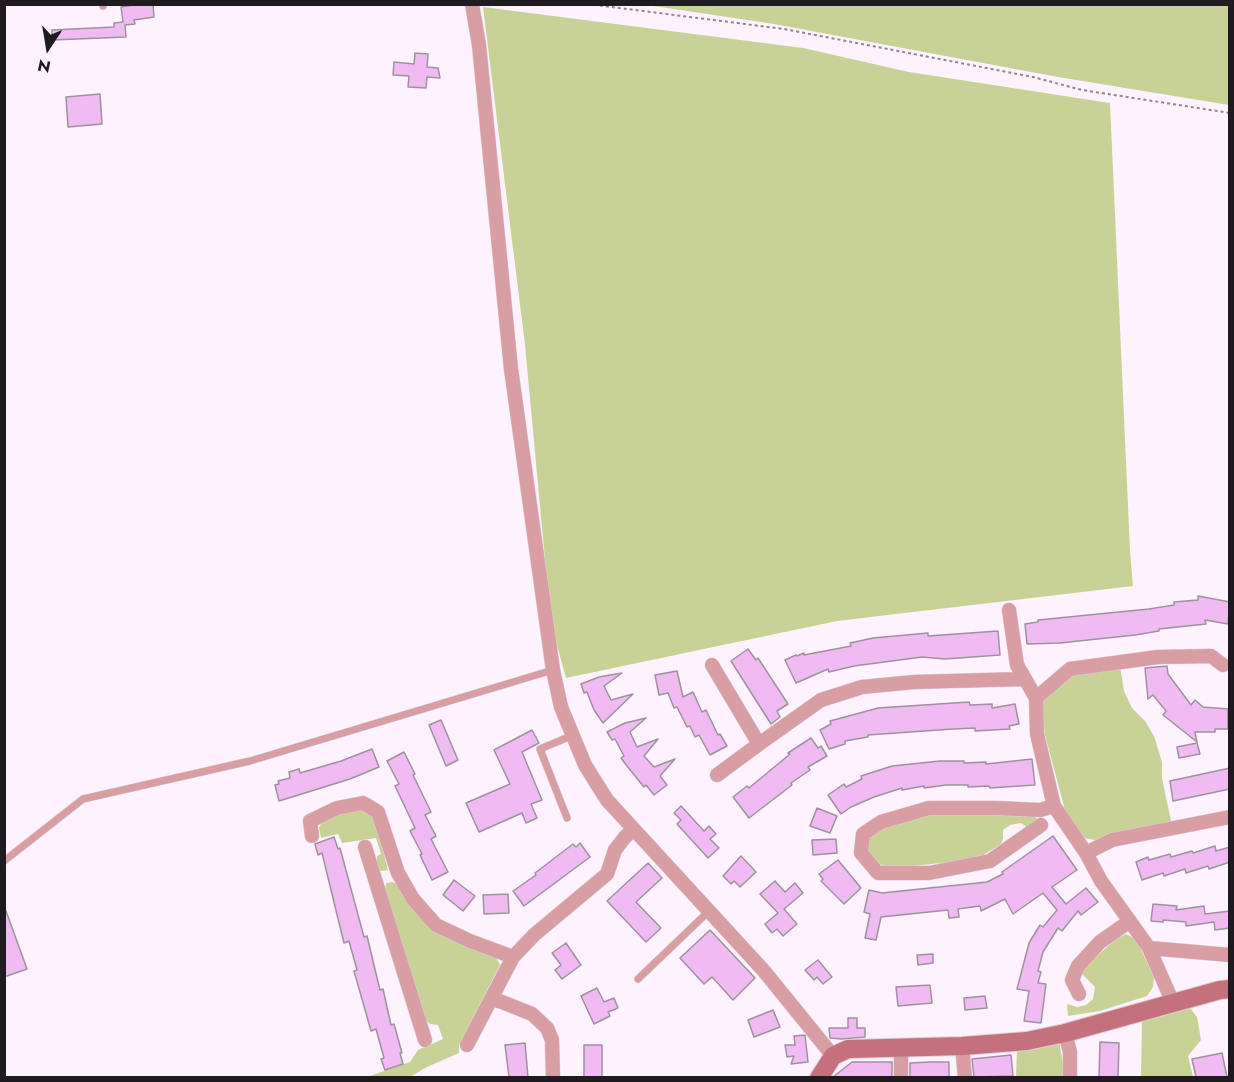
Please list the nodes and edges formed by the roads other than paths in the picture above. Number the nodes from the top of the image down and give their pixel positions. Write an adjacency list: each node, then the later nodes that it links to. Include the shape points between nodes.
1 (472, 4): 5 (street, via 511,369)
2 (1009, 610): 6 (street, via 1017,666)
3 (712, 665): 9 (street)
4 (1223, 665): 7 (street, via 1211,657 1158,657 1070,669)
5 (553, 670): 8 (street); 19 (lane, via 250,760 83,799)
6 (1024, 679): 7 (street); 9 (street, via 862,687 821,700)
7 (1036, 698): 11 (street, via 1037,734)
8 (571, 736): 13 (lane, via 540,749); 15 (street, via 607,800)
9 (759, 744): 10 (street)
10 (717, 775)
11 (1054, 806): 14 (street, via 1040,810 929,808 881,822 863,834 861,853 878,873 929,873 990,861); 18 (street)
12 (1230, 817): 18 (street, via 1112,840)
13 (567, 818)
14 (1041, 825)
15 (633, 830): 22 (street); 26 (street, via 615,850 607,874)
16 (312, 836): 20 (street, via 310,821 338,808 363,803 378,812)
17 (365, 847): 21 (street)
18 (1086, 853): 23 (street)
19 (4, 861)
20 (398, 873): 21 (street); 26 (street, via 413,899 436,925)
21 (376, 882): 33 (street)
22 (709, 911): 27 (lane); 37 (street)
23 (1130, 921): 24 (street); 29 (street, via 1100,942 1078,966 1072,980)
24 (1149, 948): 25 (street); 31 (street)
25 (1230, 955)
26 (513, 957): 30 (street)
27 (638, 979)
28 (1230, 989): 31 (street)
29 (1079, 994)
30 (491, 999): 34 (street); 38 (street, via 532,1014 547,1028 552,1040)
31 (1173, 1003): 32 (street)
32 (1065, 1033): 35 (street, via 1027,1041); 42 (street)
33 (425, 1040)
34 (467, 1045)
35 (962, 1046): 36 (street); 41 (street)
36 (901, 1048): 37 (street, via 848,1049); 40 (street)
37 (833, 1056): 39 (street)
38 (553, 1077)
39 (819, 1077)
40 (901, 1077)
41 (965, 1077)
42 (1070, 1077)

